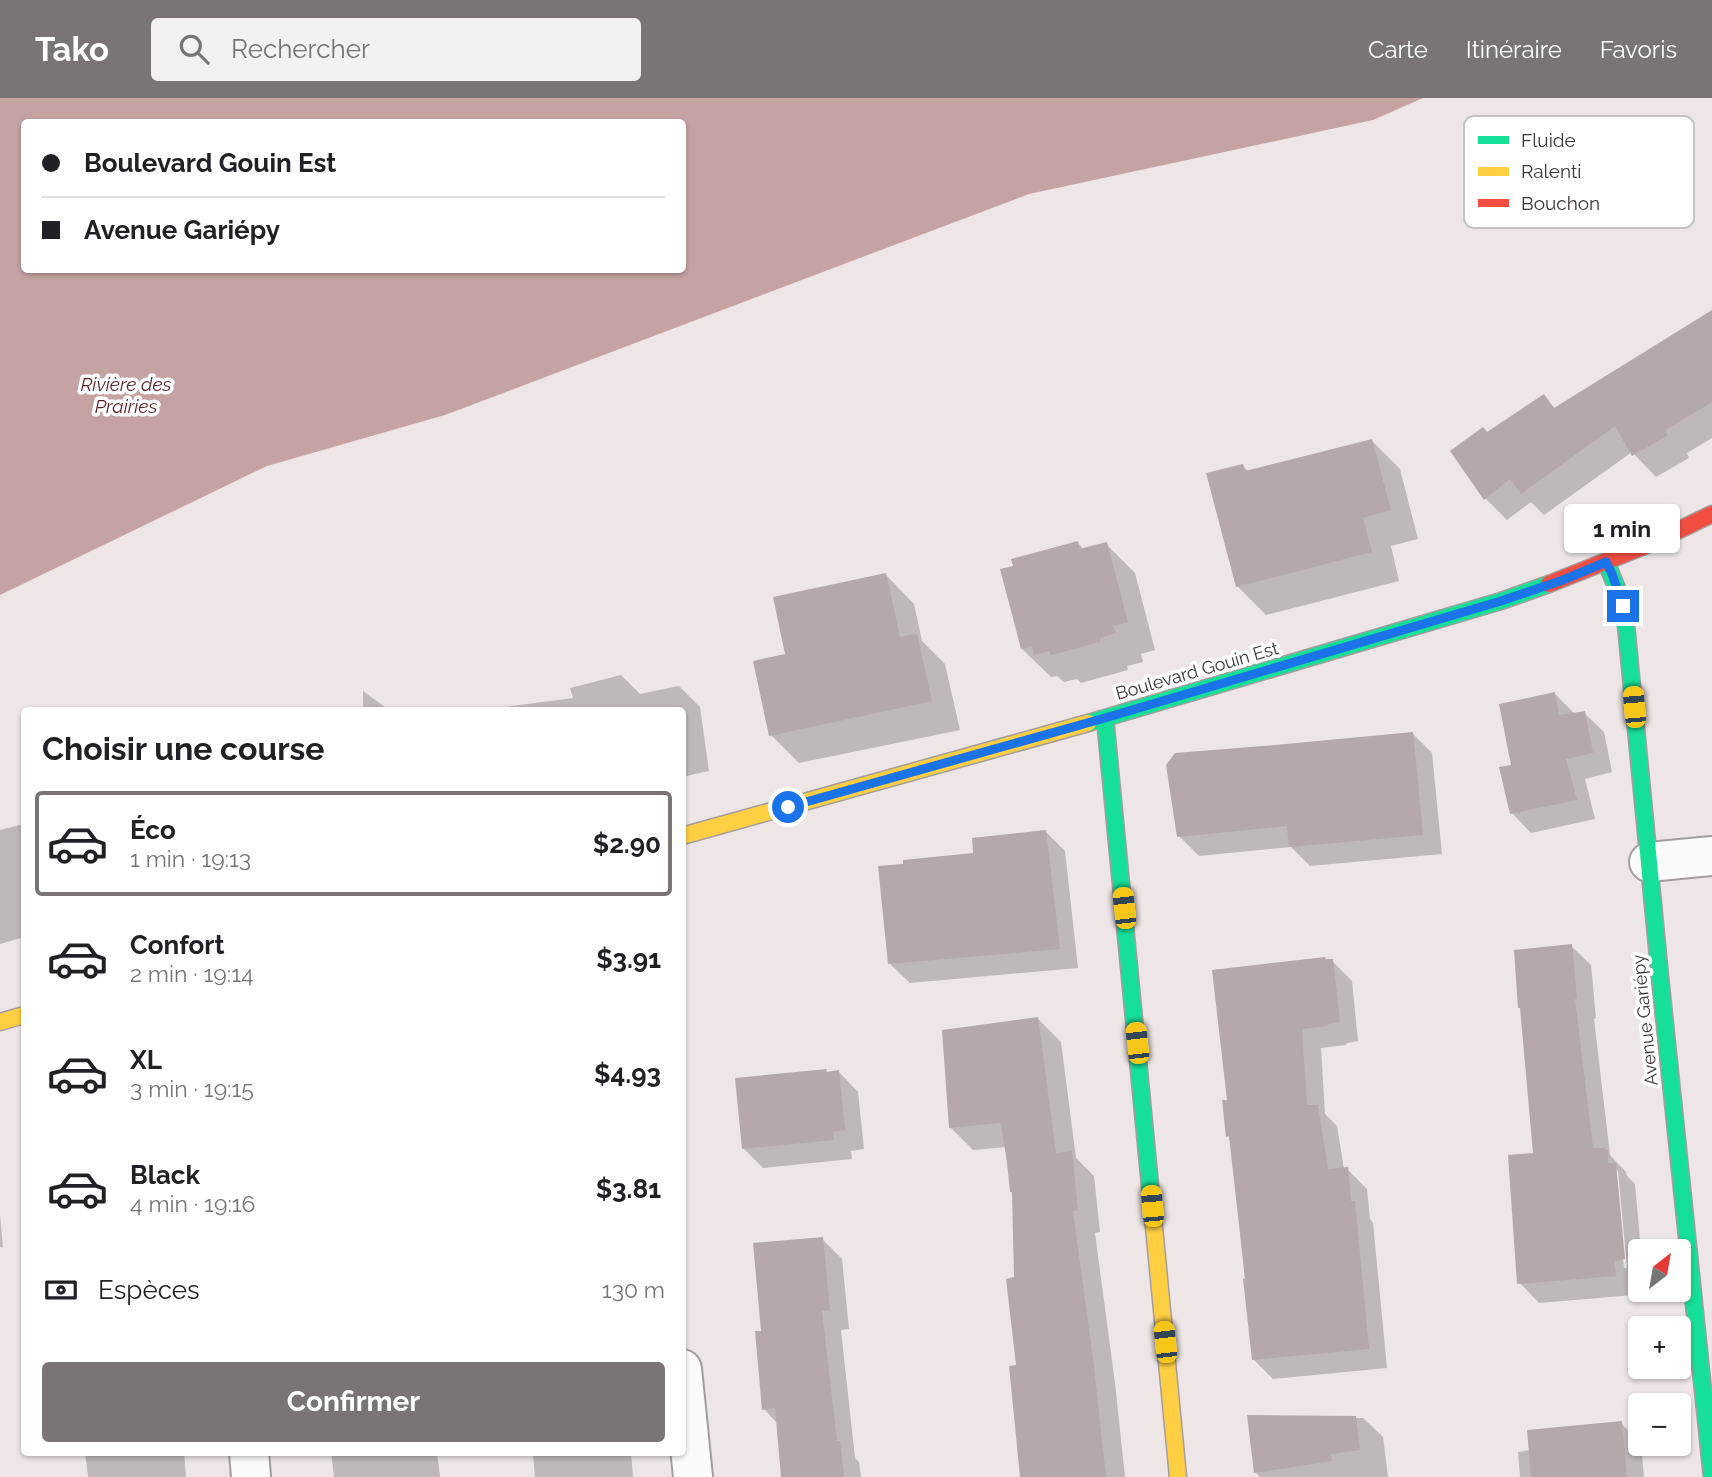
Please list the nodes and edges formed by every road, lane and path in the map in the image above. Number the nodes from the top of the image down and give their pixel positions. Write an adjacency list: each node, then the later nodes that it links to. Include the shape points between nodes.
1 (1712, 514): 2 (street, Boulevard Gouin Est)
2 (1606, 562): 3 (street, Boulevard Gouin Est, via 1501,601); 6 (street, Avenue Gariépy, via 1626,625)
3 (1105, 718): 4 (street, Boulevard Gouin Est); 14 (street)
4 (686, 835)
5 (1712, 856): 6 (street)
6 (1649, 862): 9 (street, Avenue Gariépy)
7 (21, 1016): 8 (street)
8 (0, 1022)
9 (1706, 1353): 15 (street, Avenue Gariépy)
10 (686, 1408): 13 (street)
11 (249, 1456): 12 (street)
12 (251, 1477)
13 (693, 1477)
14 (1178, 1477)
15 (1712, 1477)

